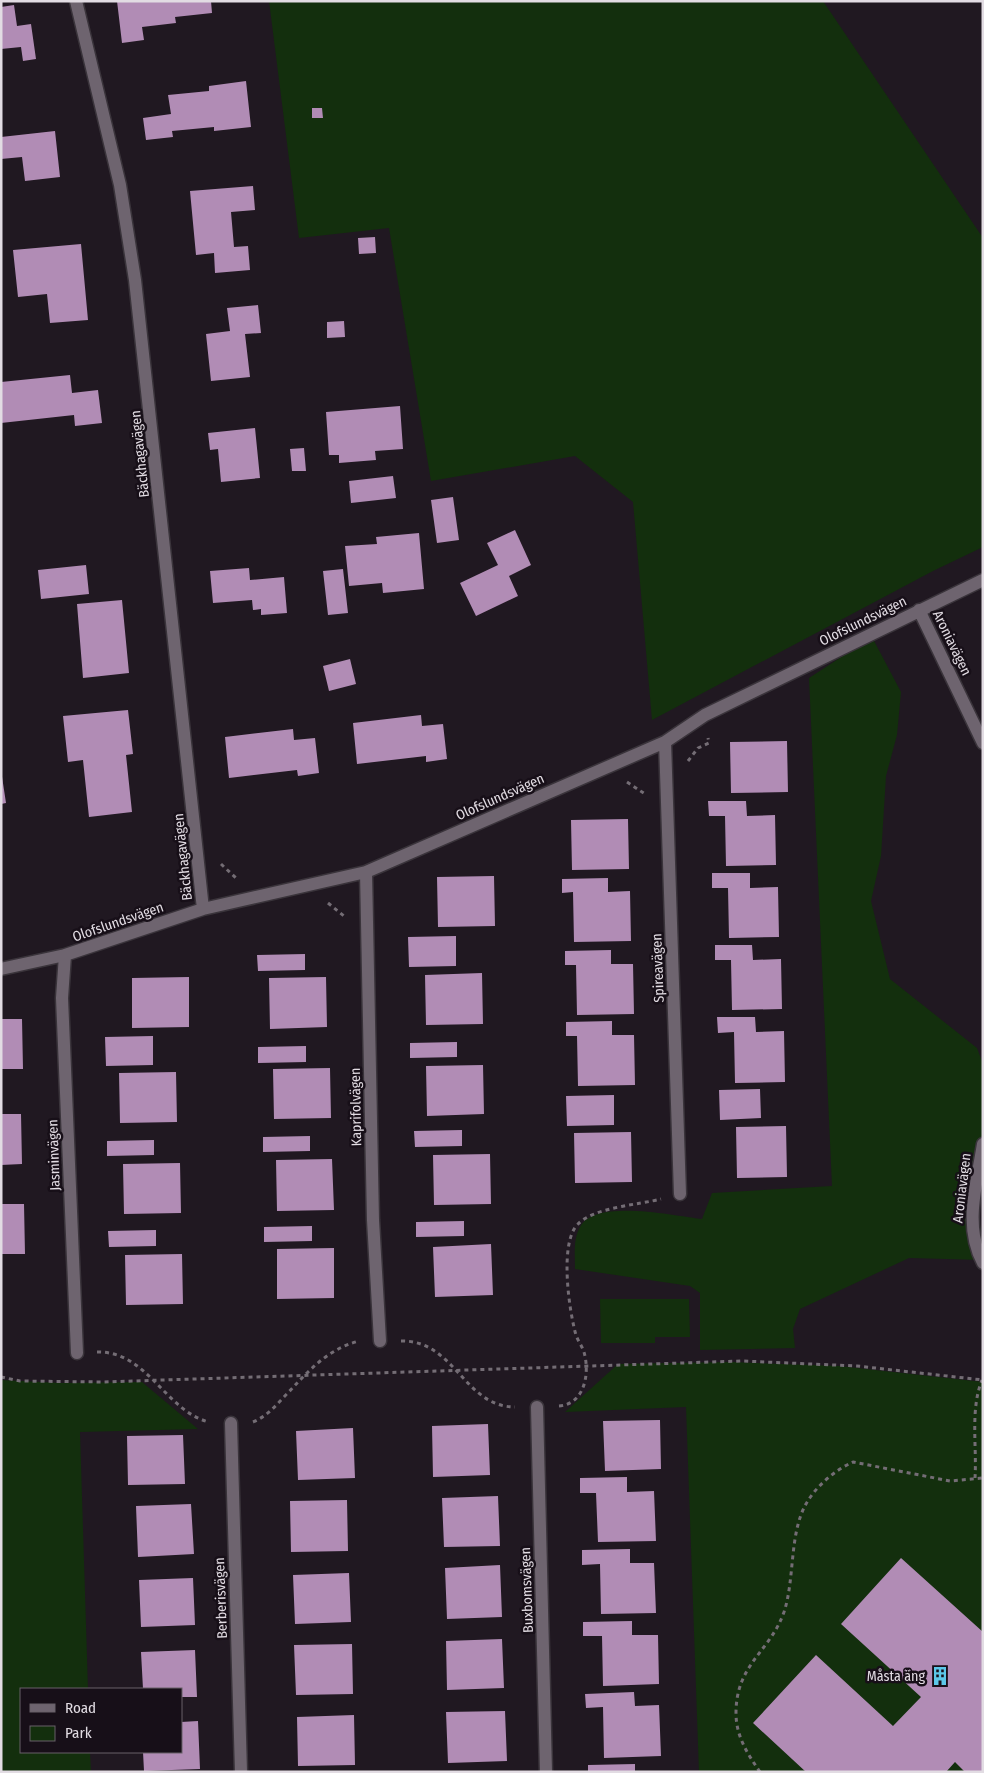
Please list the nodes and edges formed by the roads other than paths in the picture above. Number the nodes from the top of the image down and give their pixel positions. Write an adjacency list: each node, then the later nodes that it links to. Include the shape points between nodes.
1 (76, 1): 7 (street, Bäckhagavägen, via 120,185 135,280)
2 (983, 580): 3 (street, Olofslundsvägen)
3 (919, 610): 4 (street, Olofslundsvägen, via 705,715); 5 (street, Aroniavägen)
4 (666, 742): 6 (street, Olofslundsvägen); 11 (street, Spireavägen)
5 (983, 742)
6 (366, 872): 7 (street, Olofslundsvägen); 13 (street, Kaprifolvägen, via 373,1220)
7 (203, 909): 8 (street, Olofslundsvägen)
8 (65, 955): 9 (street, Olofslundsvägen); 14 (street, Jasminvägen, via 62,998)
9 (1, 969)
10 (983, 1144): 12 (street, Aroniavägen, via 972,1209 972,1233)
11 (680, 1194)
12 (983, 1264)
13 (380, 1341)
14 (77, 1353)
15 (537, 1407): 18 (street, Buxbomsvägen)
16 (231, 1423): 17 (street, Berberisvägen)
17 (241, 1772)
18 (546, 1772)

